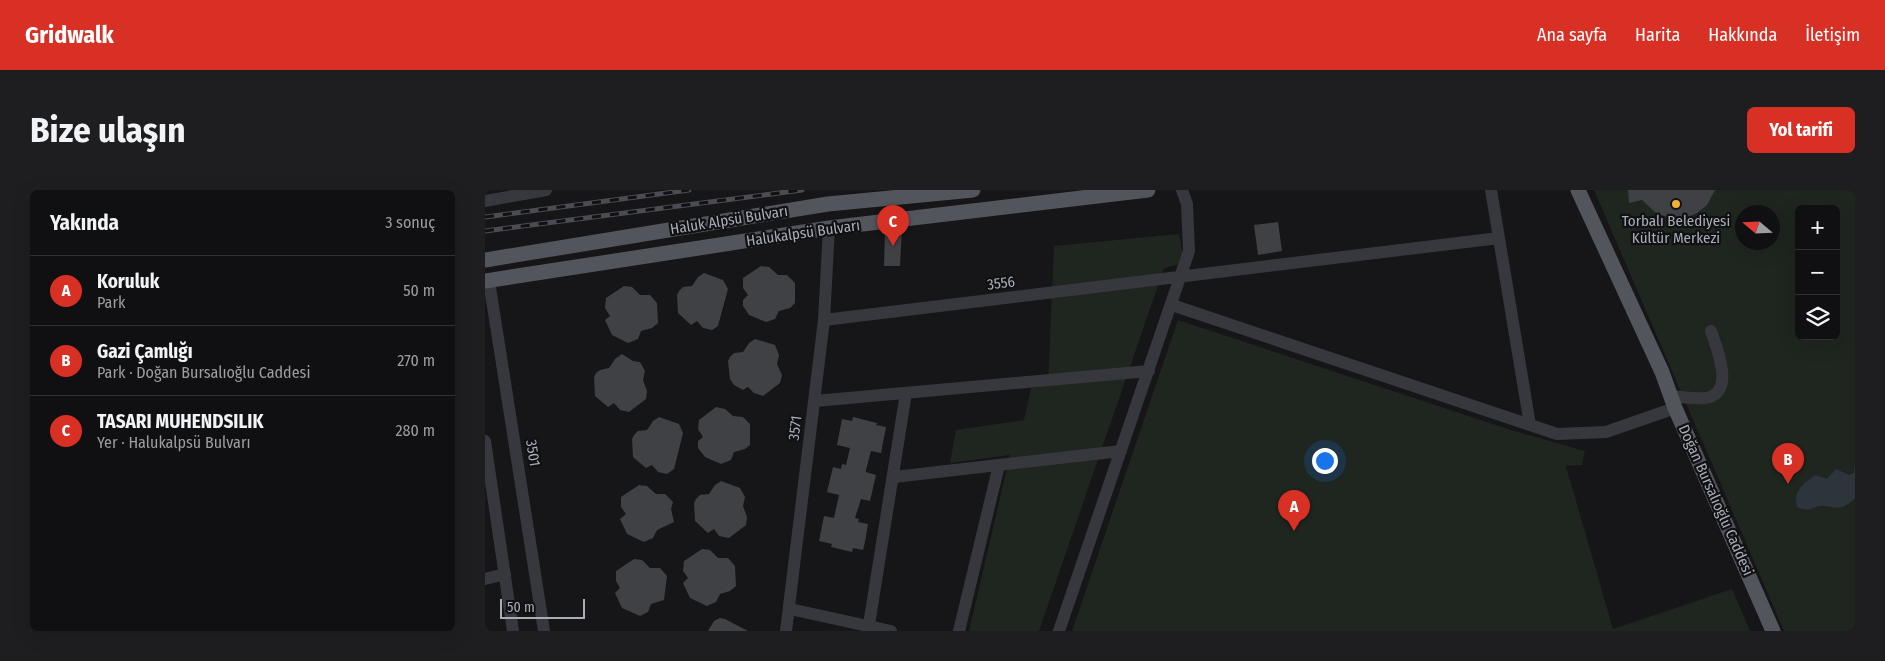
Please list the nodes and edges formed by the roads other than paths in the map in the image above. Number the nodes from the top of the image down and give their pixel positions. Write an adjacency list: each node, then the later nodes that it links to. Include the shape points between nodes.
1 (546, 190): 8 (street)
2 (973, 190): 11 (main road, Haluk Alpsü Bulvarı, via 828,204)
3 (1148, 190): 9 (main road, Halukalpsü Bulvarı)
4 (1182, 190): 12 (street, via 1187,204 1189,251)
5 (1491, 190): 10 (street)
6 (1578, 190): 18 (main road)
7 (1588, 190): 18 (main road, via 1650,330)
8 (485, 201)
9 (829, 228): 13 (main road, Halukalpsü Bulvarı); 15 (street, 3571)
10 (1499, 238): 12 (street, 3556); 22 (street)
11 (485, 260)
12 (1181, 278): 14 (street); 15 (street, 3556)
13 (487, 281): 33 (street, 3501)
14 (1172, 306): 17 (street); 22 (street)
15 (824, 320): 20 (street, 3571)
16 (1711, 331): 21 (street, via 1723,370 1716,394)
17 (1149, 371): 19 (street); 24 (street)
18 (1662, 372): 21 (main road, Doğan Bursalıoğlu Caddesi)
19 (906, 393): 20 (street); 26 (street)
20 (815, 402): 29 (street, 3571)
21 (1673, 402): 22 (street, via 1606,432 1557,434); 31 (main road, Doğan Bursalıoğlu Caddesi)
22 (1530, 425)
23 (485, 441): 27 (street)
24 (1121, 451): 25 (street); 37 (street)
25 (999, 465): 26 (street); 36 (street)
26 (894, 477): 30 (street)
27 (505, 574): 28 (street); 32 (street)
28 (485, 579)
29 (790, 609): 30 (street); 34 (street, 3571)
30 (869, 629): 35 (street)
31 (1774, 630)
32 (513, 631)
33 (544, 631)
34 (786, 631)
35 (891, 631)
36 (959, 631)
37 (1059, 631)

